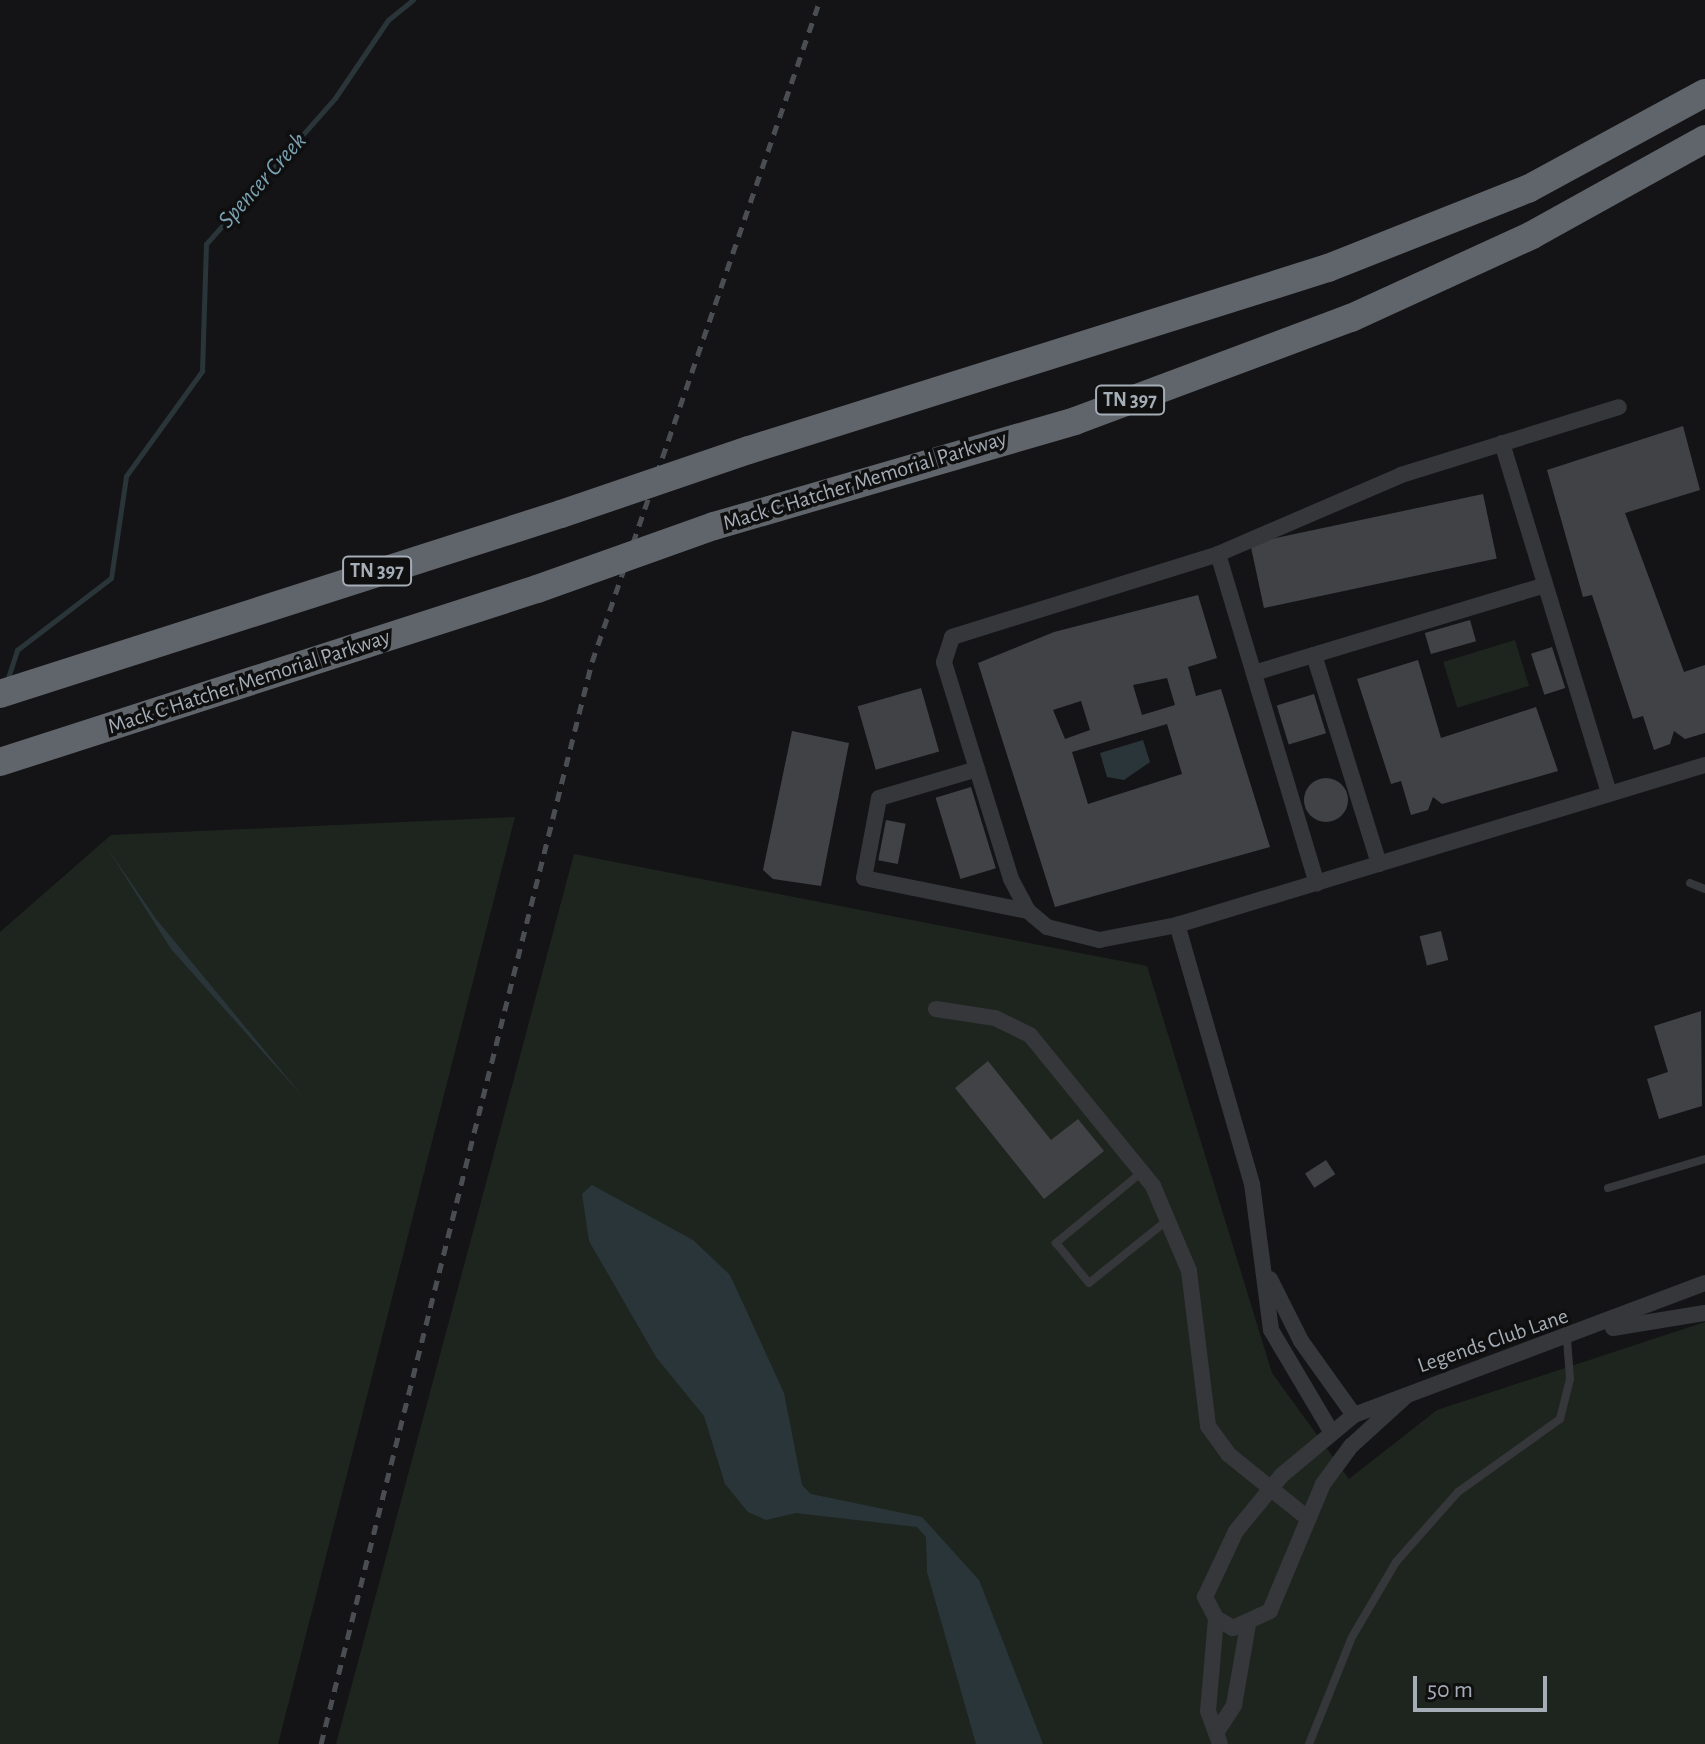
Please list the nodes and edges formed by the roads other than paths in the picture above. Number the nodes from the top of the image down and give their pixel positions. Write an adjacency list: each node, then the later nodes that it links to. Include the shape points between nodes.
1 (1705, 93): 11 (highway, TN 397, bridge, via 1528,189 1328,268 194,627)
2 (1705, 139): 4 (highway, Mack C Hatcher Memorial Parkway / TN 397)
3 (1705, 161): 4 (highway)
4 (1637, 178): 12 (highway, Mack C Hatcher Memorial Parkway / TN 397, bridge, via 1532,235 1351,318 1075,421 714,526 537,589)
5 (1619, 407): 6 (street)
6 (1502, 443): 7 (street, via 1380,483); 8 (street)
7 (1218, 554): 10 (street); 14 (street, via 952,637 944,662)
8 (1545, 585): 9 (street); 15 (street)
9 (1314, 655): 10 (street); 16 (street)
10 (1254, 673): 17 (street)
11 (0, 694)
12 (0, 762)
13 (1705, 765): 15 (street)
14 (977, 769): 20 (street); 20 (street, via 879,798 864,878)
15 (1609, 794): 16 (street)
16 (1379, 864): 17 (street)
17 (1317, 883): 21 (street)
18 (1690, 883): 19 (lane)
19 (1705, 889)
20 (1028, 911): 21 (street, via 1047,927 1099,940)
21 (1177, 925): 27 (street, via 1247,1163)
22 (936, 1009): 24 (street, via 995,1018 1030,1035)
23 (1705, 1159): 25 (lane)
24 (1142, 1172): 26 (street); 26 (lane, via 1056,1243 1089,1283)
25 (1608, 1188)
26 (1171, 1217): 35 (street, via 1196,1310 1208,1426)
27 (1268, 1274): 33 (street, via 1301,1341); 34 (street, via 1278,1350)
28 (1705, 1283): 30 (street, Legends Club Lane)
29 (1705, 1313): 30 (street, Legends Club Lane)
30 (1595, 1330): 31 (street, Legends Club Lane)
31 (1567, 1339): 32 (street, Legends Club Lane); 40 (lane, via 1570,1379 1560,1419 1458,1492 1396,1562 1352,1637)
32 (1406, 1396): 33 (street, Legends Club Lane); 36 (street, Legends Club Lane, via 1351,1446)
33 (1354, 1415): 34 (street, Legends Club Lane)
34 (1332, 1433): 35 (street, Legends Club Lane)
35 (1270, 1489): 36 (street); 37 (street, Legends Club Lane, via 1211,1574 1205,1597)
36 (1306, 1517): 38 (street, Legends Club Lane, via 1270,1611)
37 (1216, 1618): 38 (street, via 1233,1628); 39 (street, Legends Club Lane, via 1206,1671 1208,1711)
38 (1248, 1625): 39 (street, Legends Club Lane, via 1234,1705)
39 (1219, 1737)
40 (1309, 1744)

